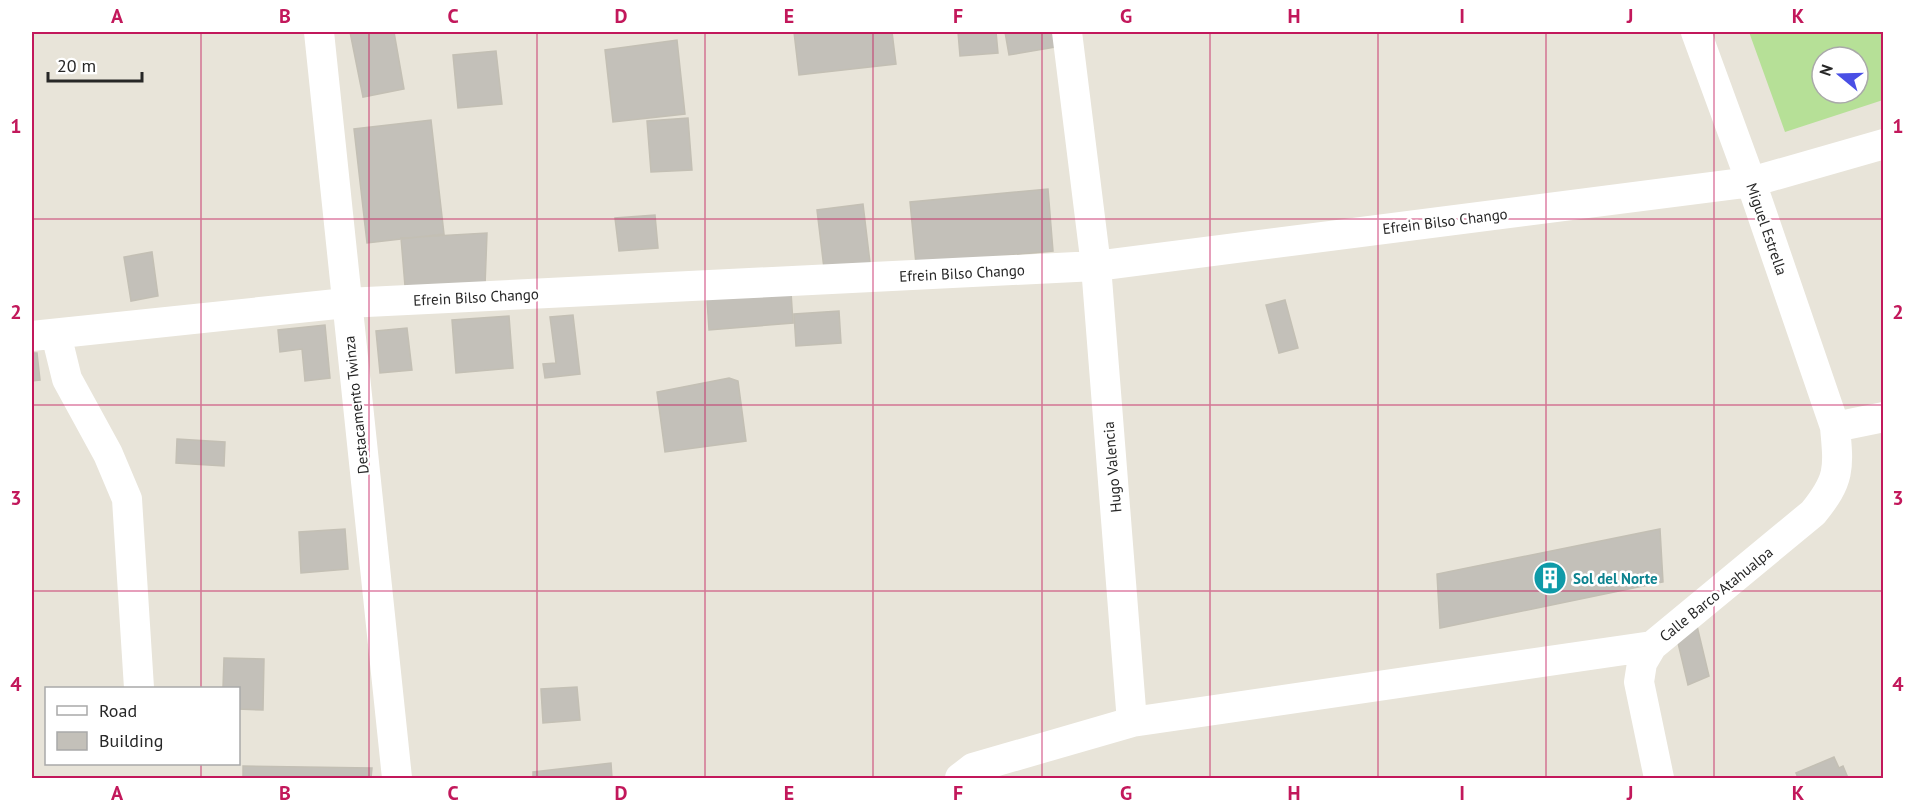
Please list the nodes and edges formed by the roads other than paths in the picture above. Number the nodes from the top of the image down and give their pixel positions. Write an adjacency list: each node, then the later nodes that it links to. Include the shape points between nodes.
1 (319, 32): 7 (street, Destacamento Twinza)
2 (1067, 32): 6 (street, Hugo Valencia)
3 (1696, 32): 5 (street, Miguel Estrella)
4 (1884, 144): 5 (street, Efrein Bilso Chango)
5 (1751, 182): 6 (street, Efrein Bilso Chango); 10 (street, Miguel Estrella)
6 (1096, 266): 7 (street, Efrein Bilso Chango); 13 (street, Hugo Valencia)
7 (346, 303): 8 (street, Efrein Bilso Chango); 14 (street, Destacamento Twinza)
8 (44, 335): 12 (street, via 108,454 127,499)
9 (1884, 417): 10 (street)
10 (1835, 428): 11 (street, Calle Barco Atahualpa, via 1839,463 1831,491 1813,513)
11 (1652, 646): 13 (street); 16 (street, Calle Barco Atahualpa, via 1642,663 1639,682)
12 (139, 687)
13 (1132, 722): 15 (street, via 973,768)
14 (397, 778)
15 (960, 778)
16 (1659, 778)

